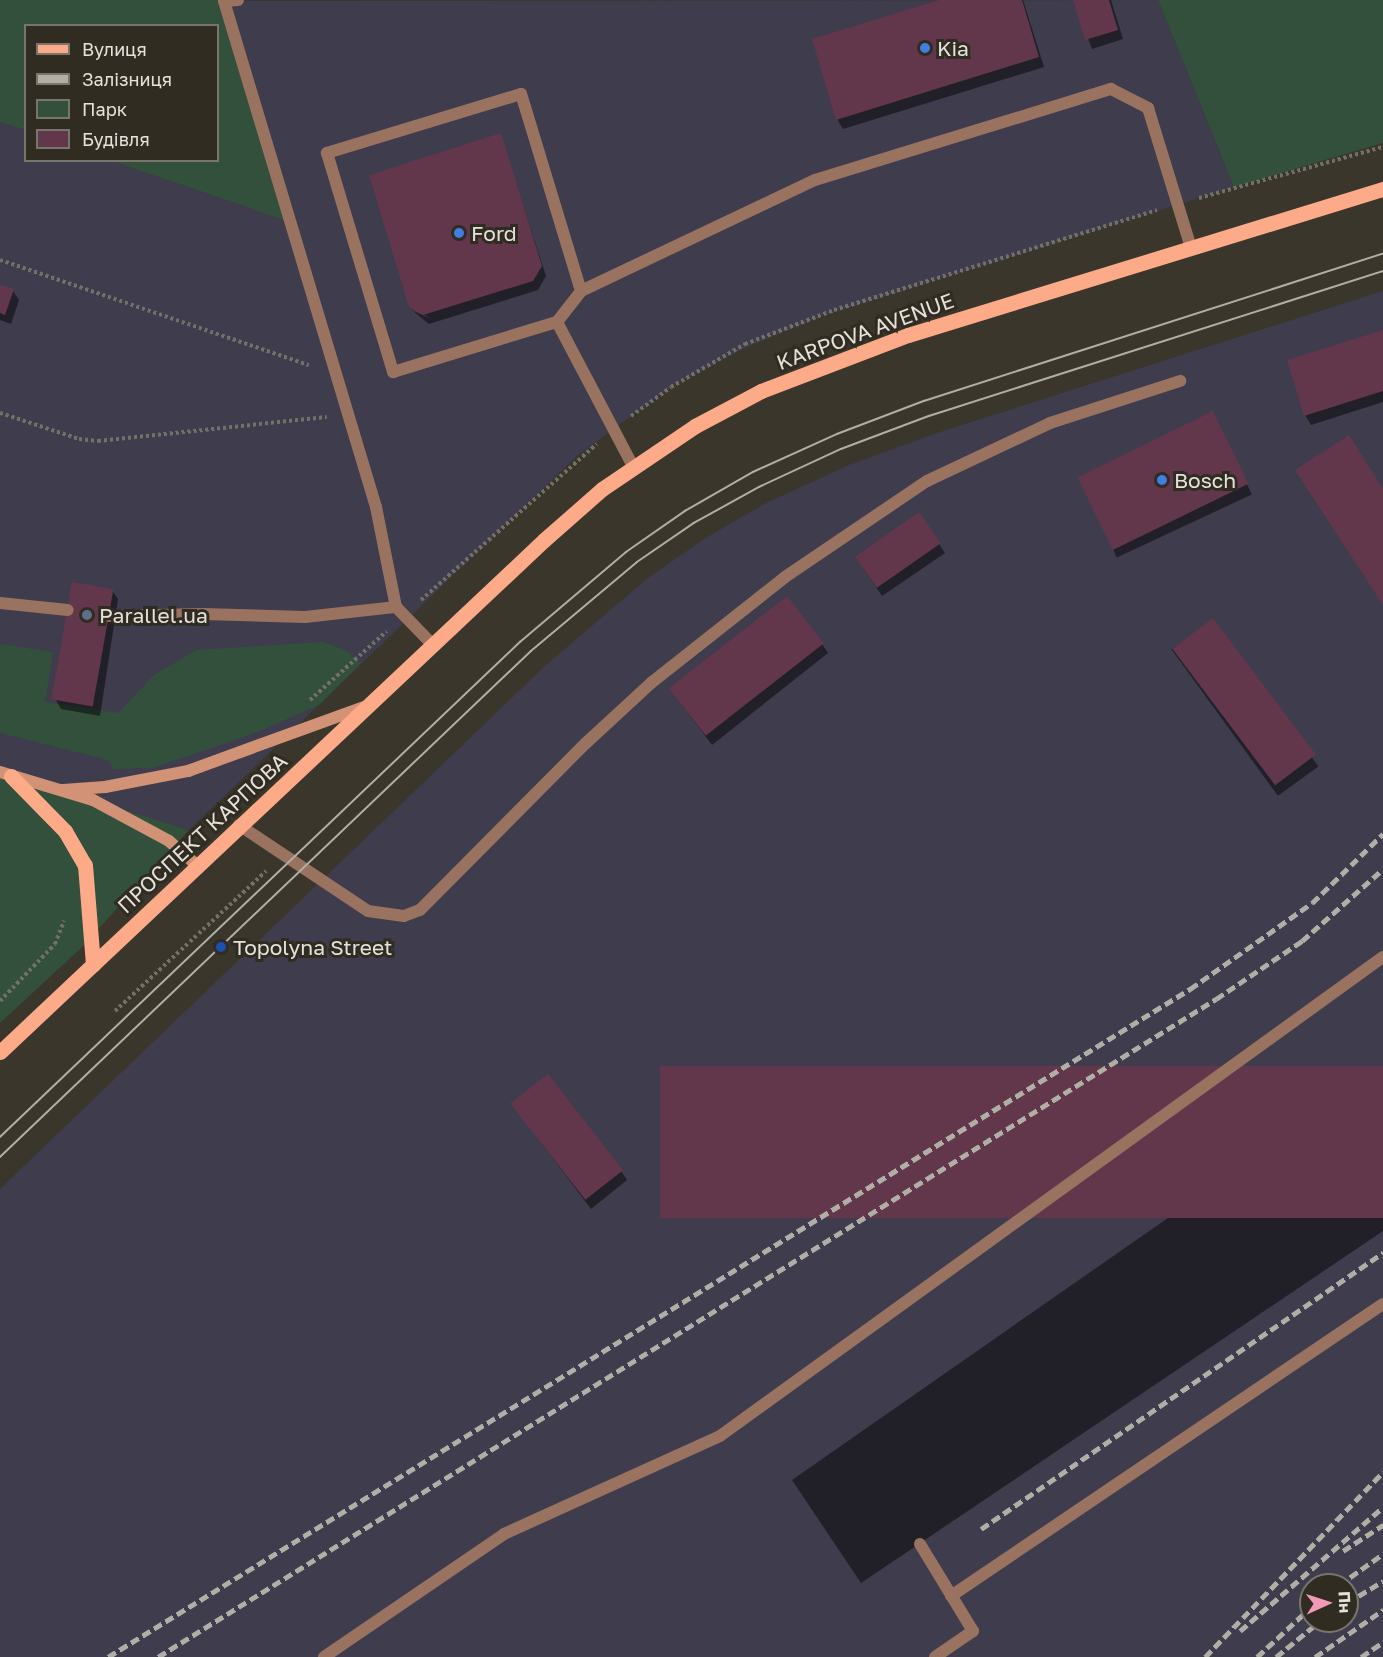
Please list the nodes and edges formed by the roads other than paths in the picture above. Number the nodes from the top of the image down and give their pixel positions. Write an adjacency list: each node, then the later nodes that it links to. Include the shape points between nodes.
1 (238, 0): 9 (lane, via 224,1 376,507)
2 (1383, 189): 3 (main road, KARPOVA AVENUE)
3 (1191, 248): 4 (lane, via 1148,108 1111,89 815,180); 7 (main road, KARPOVA AVENUE, via 834,361 761,391 695,426)
4 (581, 291): 5 (lane); 5 (lane, via 521,94 327,153 393,372)
5 (557, 322): 7 (lane)
6 (1180, 381): 16 (lane, via 1050,423 927,481 784,577 651,683 586,742 420,910 404,916 369,911)
7 (633, 466): 12 (main road, KARPOVA AVENUE, via 552,533)
8 (0, 603): 10 (lane)
9 (396, 607): 11 (lane, via 305,617); 12 (lane)
10 (68, 610)
11 (109, 616)
12 (432, 644): 13 (main road, ПРОСПЕКТ КАРПОВА)
13 (369, 705): 15 (main road, via 188,771 105,787); 16 (main road, ПРОСПЕКТ КАРПОВА)
14 (6, 774): 15 (main road); 19 (main road, via 69,836 85,865)
15 (63, 790): 17 (main road, via 140,824 169,841)
16 (239, 825): 17 (main road, ПРОСПЕКТ КАРПОВА)
17 (197, 865): 19 (main road, ПРОСПЕКТ КАРПОВА)
18 (1383, 957): 24 (lane, via 720,1436 504,1534)
19 (93, 965): 20 (main road, ПРОСПЕКТ КАРПОВА)
20 (0, 1052)
21 (1383, 1304): 23 (lane)
22 (920, 1544): 23 (lane)
23 (951, 1596): 25 (lane, via 973,1631)
24 (324, 1657)
25 (935, 1657)

